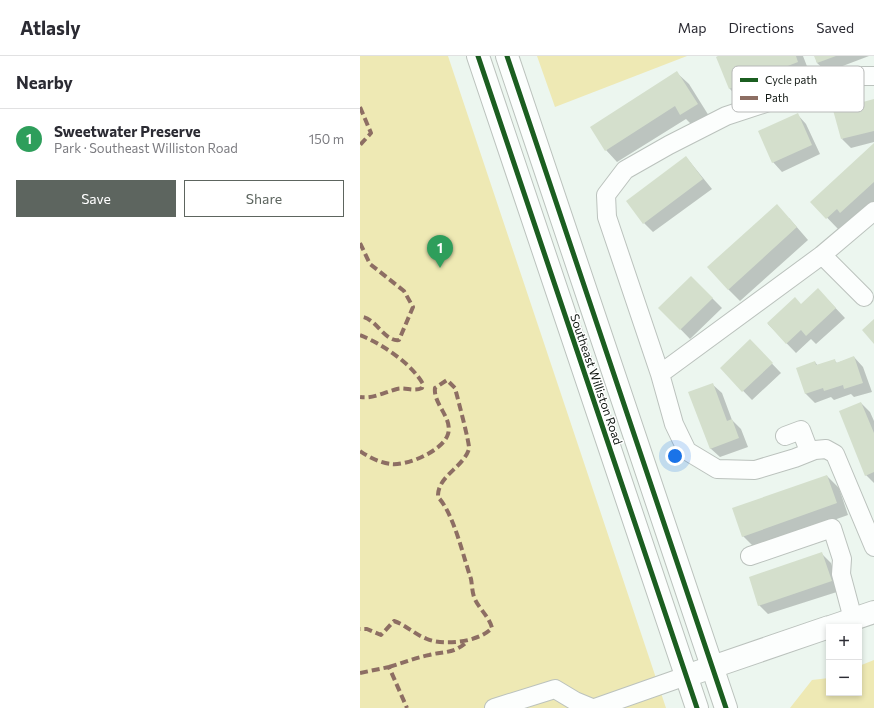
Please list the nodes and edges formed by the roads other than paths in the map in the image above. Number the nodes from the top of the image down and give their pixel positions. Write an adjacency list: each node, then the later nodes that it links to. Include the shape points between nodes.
1 (478, 56): 18 (main road, Southeast Williston Road)
2 (507, 56): 17 (main road, Southeast Williston Road)
3 (738, 112): 7 (street, via 669,145 625,170 606,195 607,217)
4 (874, 211): 5 (street)
5 (822, 255): 6 (street); 7 (street)
6 (864, 297)
7 (660, 374): 9 (street, via 674,424 687,451 717,469 755,470)
8 (785, 436): 9 (street, via 809,428)
9 (809, 451): 10 (street, via 826,449 835,454)
10 (868, 517): 11 (street)
11 (874, 547)
12 (750, 556): 14 (street, via 832,528 842,559 841,574)
13 (874, 612): 14 (main road)
14 (853, 619): 15 (main road)
15 (838, 624)
16 (826, 628): 17 (main road)
17 (713, 667): 18 (main road); 22 (main road, Southeast Williston Road)
18 (686, 676): 20 (street); 21 (main road, Southeast Williston Road)
19 (494, 708): 20 (street, via 555,688 575,701)
20 (594, 708)
21 (697, 708)
22 (726, 708)

